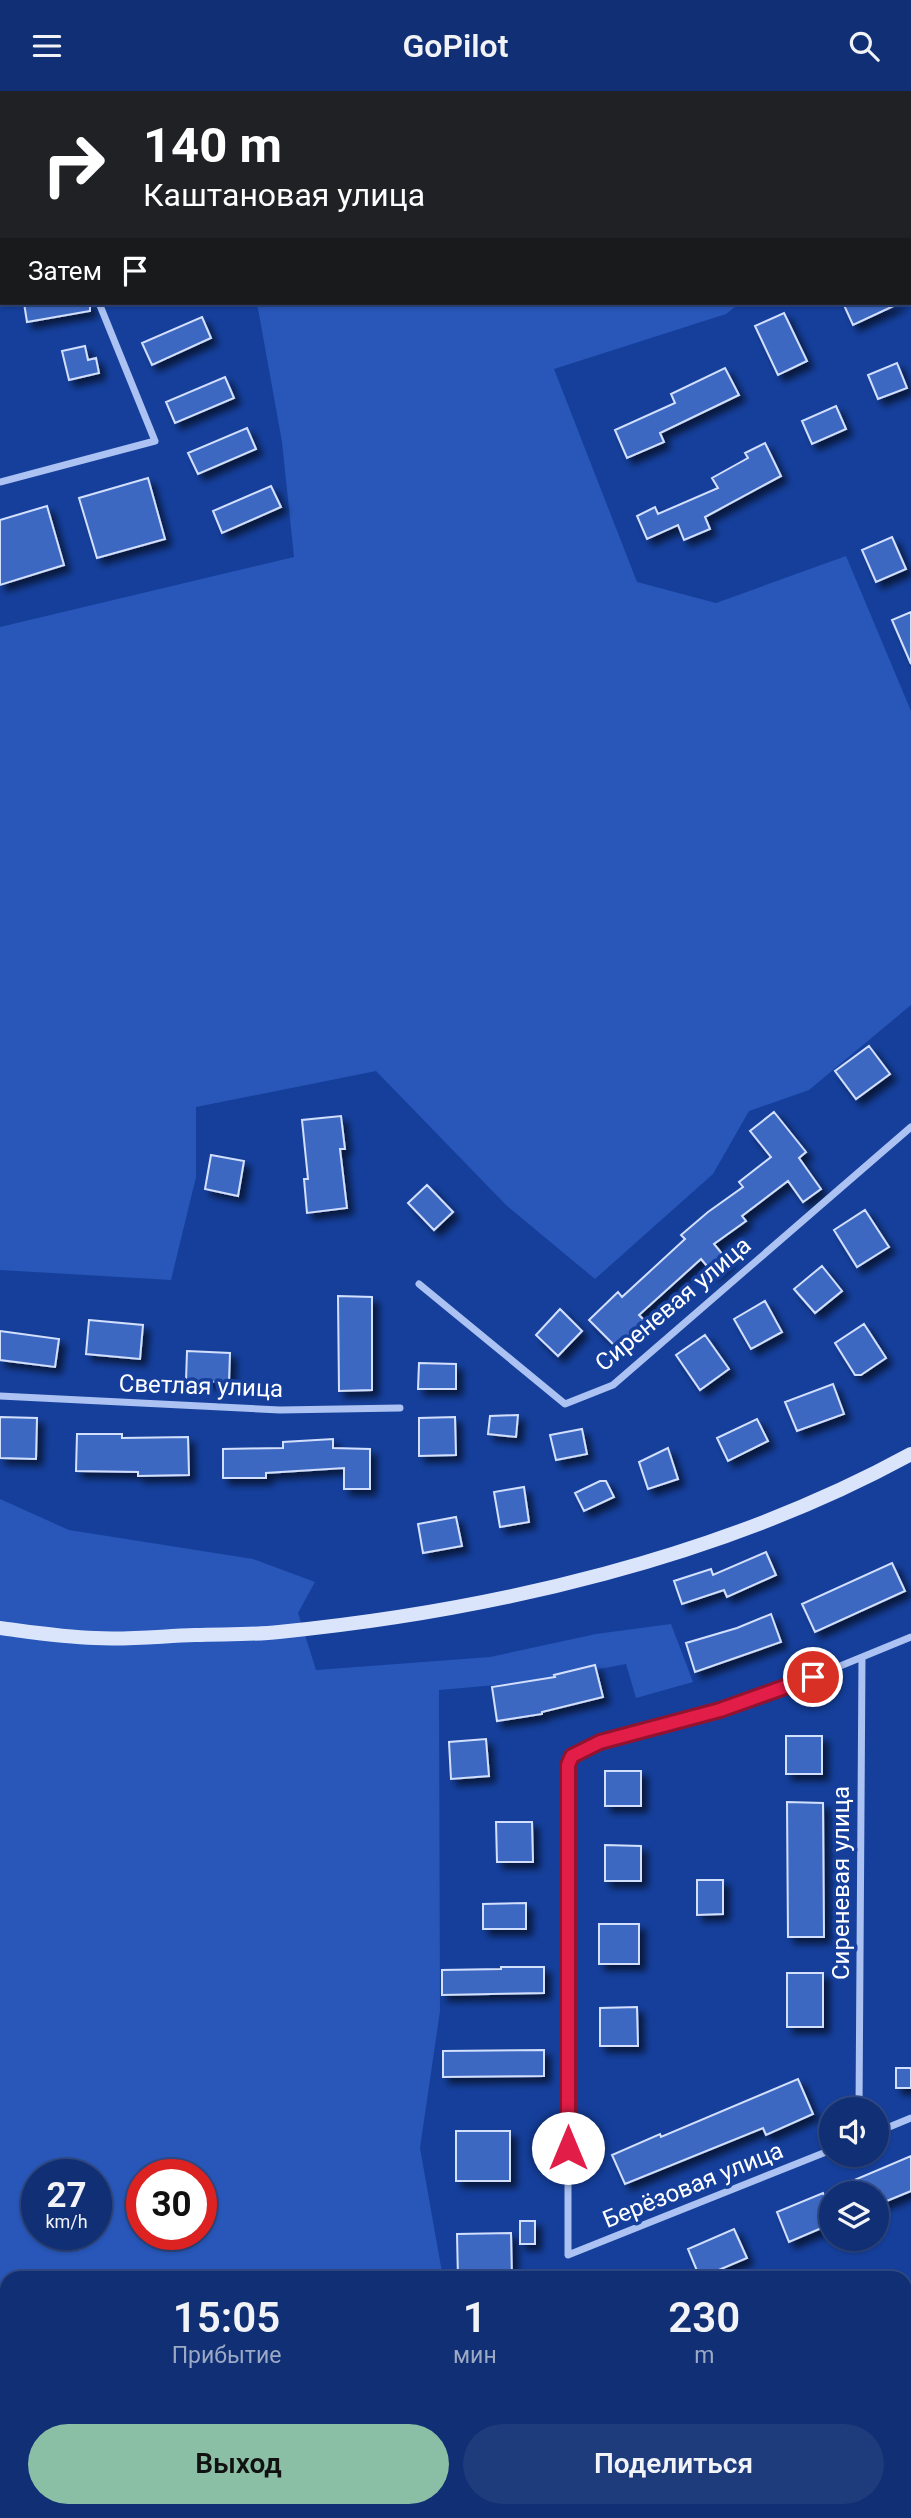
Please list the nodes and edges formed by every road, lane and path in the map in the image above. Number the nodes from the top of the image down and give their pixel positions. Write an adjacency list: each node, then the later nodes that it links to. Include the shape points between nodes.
1 (100, 305): 2 (street, via 155,441)
2 (0, 482)
3 (911, 1127): 4 (street, Сиреневая улица, via 613,1385 565,1404)
4 (419, 1284)
5 (0, 1396): 6 (street, Светлая улица, via 280,1409)
6 (400, 1408)
7 (911, 1454): 8 (street, via 789,1512 719,1539 570,1583 489,1600 277,1633 96,1638)
8 (0, 1628)
9 (911, 1637): 10 (street)
10 (862, 1658): 11 (street, Сиреневая улица); 14 (street, Берёзовая улица, via 720,1710 582,1749 572,1756 568,1773 568,2255)
11 (859, 2097)
12 (911, 2118): 13 (street)
13 (889, 2127)
14 (819, 2155)

